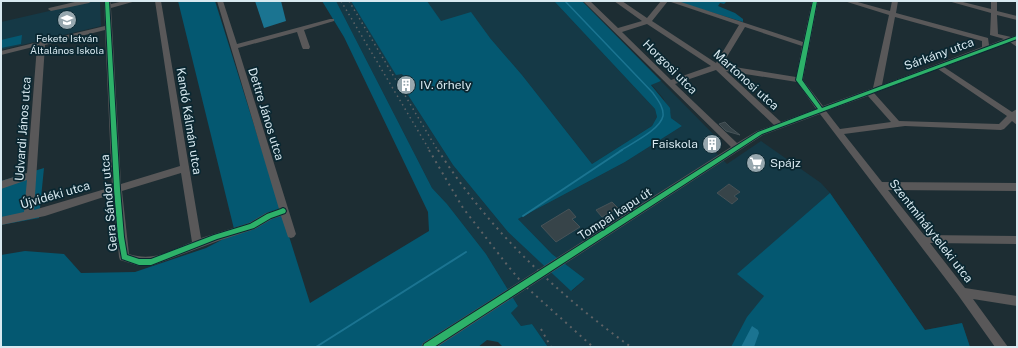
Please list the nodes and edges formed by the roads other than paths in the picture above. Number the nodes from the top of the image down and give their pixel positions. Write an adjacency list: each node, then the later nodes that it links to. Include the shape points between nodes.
1 (89, 1): 15 (street)
2 (133, 1): 14 (street)
3 (158, 1): 49 (street, Kandó Kálmán utca)
4 (220, 1): 32 (street, Dettre János utca)
5 (586, 1): 24 (street, Horgosi utca)
6 (617, 1): 20 (street, Martonosi utca)
7 (664, 1): 20 (street)
8 (671, 1): 21 (street)
9 (815, 1): 28 (street)
10 (847, 1): 17 (street)
11 (895, 1): 17 (street)
12 (951, 1): 16 (street)
13 (994, 1): 16 (street)
14 (107, 4): 22 (street, Gera Sándor utca)
15 (51, 9)
16 (993, 11): 18 (street); 25 (street)
17 (892, 14): 29 (street); 38 (street)
18 (1017, 18)
19 (332, 20): 23 (street)
20 (648, 21): 24 (street); 37 (street, Martonosi utca)
21 (743, 24): 28 (street); 37 (street)
22 (108, 27): 27 (street); 54 (street, Gera Sándor utca)
23 (300, 29): 32 (street); 33 (street)
24 (617, 31): 41 (street, Horgosi utca)
25 (994, 35): 26 (street); 29 (street)
26 (1014, 38): 30 (street, Sárkány utca); 31 (street)
27 (41, 43): 35 (street); 50 (street, Udvardi János utca)
28 (806, 44): 39 (street)
29 (986, 44): 30 (street, Sárkány utca); 36 (street, Sárkány utca)
30 (999, 44): 34 (street)
31 (1017, 45)
32 (233, 47): 55 (street, Dettre János utca)
33 (306, 47)
34 (1017, 49)
35 (1, 53)
36 (938, 66): 40 (street, Sárkány utca); 44 (street)
37 (717, 67): 39 (street); 41 (street); 46 (street, Martonosi utca)
38 (880, 73): 40 (street); 42 (street)
39 (799, 80): 43 (street, Szentmihályteleki utca)
40 (897, 81): 42 (street, Sárkány utca)
41 (669, 83): 48 (street, Horgosi utca)
42 (873, 90): 43 (street, Sárkány utca); 45 (street)
43 (821, 110): 46 (street, Tompai kapu út); 47 (street, Szentmihályteleki utca)
44 (1015, 117): 45 (street, via 1001,127)
45 (897, 124): 47 (street)
46 (778, 125): 48 (street, Tompai kapu út)
47 (838, 132): 52 (street, Szentmihályteleki utca)
48 (737, 148): 64 (street, Tompai kapu út)
49 (185, 168): 54 (street, Újvidéki utca); 61 (street, Kandó Kálmán utca)
50 (32, 175): 51 (street); 56 (street, Udvardi János utca)
51 (1, 185)
52 (880, 186): 53 (street); 59 (street, Szentmihályteleki utca)
53 (1017, 187)
54 (118, 189): 56 (street, Újvidéki utca); 61 (street, Gera Sándor utca, via 124,257 139,262 151,262)
55 (283, 210): 58 (street, Dettre János utca); 61 (street, Gera Sándor utca, via 252,226)
56 (29, 216): 57 (street, Újvidéki utca)
57 (1, 220)
58 (291, 234)
59 (921, 239): 60 (street); 62 (street, Szentmihályteleki utca)
60 (1017, 240)
61 (197, 244)
62 (962, 292): 63 (street); 65 (street, Szentmihályteleki utca)
63 (1017, 301)
64 (427, 347)
65 (1002, 347)

